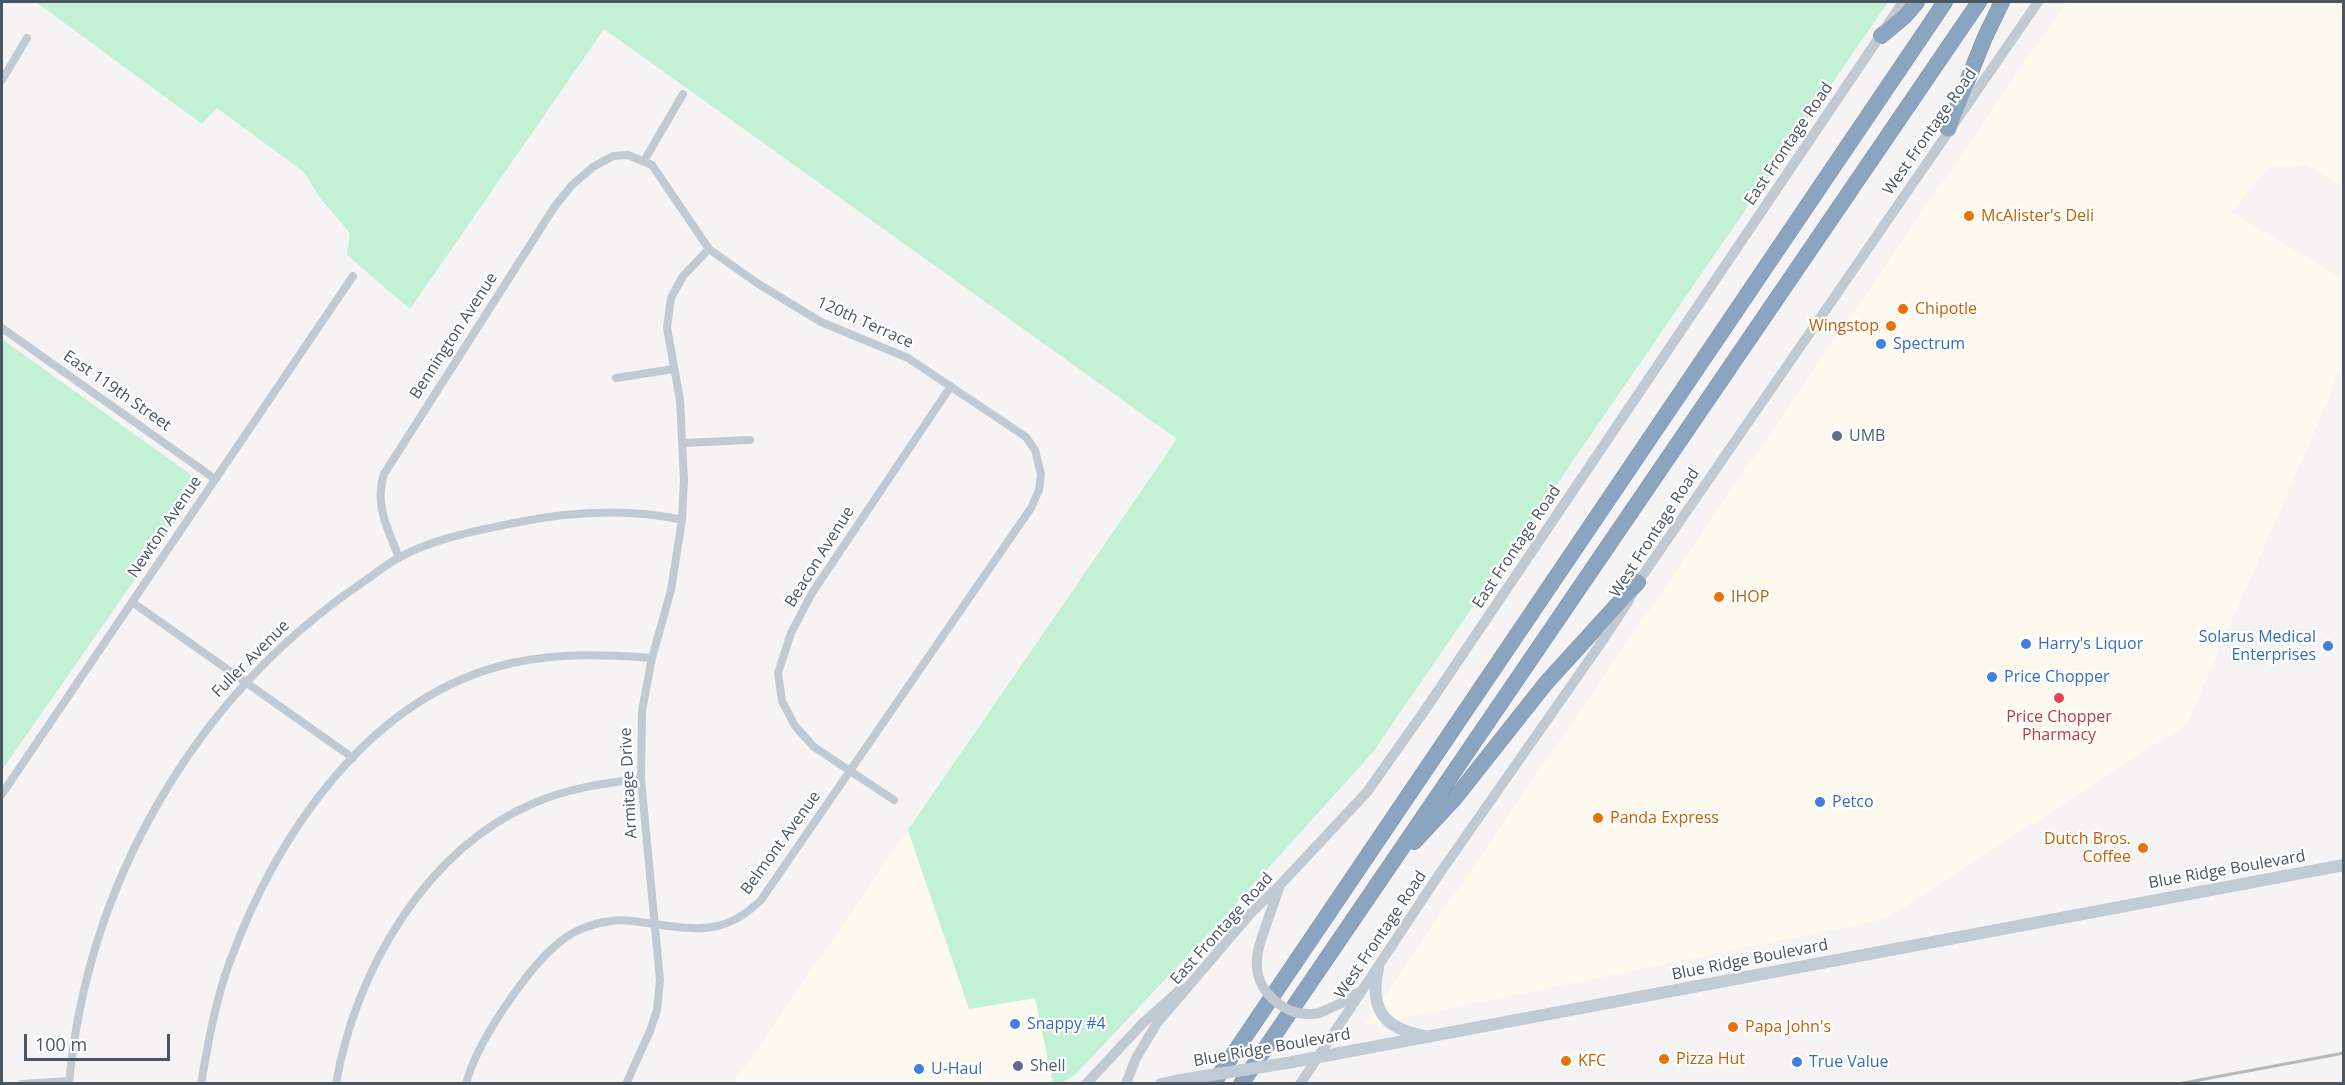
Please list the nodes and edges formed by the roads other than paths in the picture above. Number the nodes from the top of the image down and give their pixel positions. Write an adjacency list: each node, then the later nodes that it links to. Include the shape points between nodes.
1 (1903, 2): 7 (street, East Frontage Road)
2 (1917, 2): 7 (highway)
3 (1945, 2): 52 (highway)
4 (1979, 2): 35 (highway)
5 (2002, 2): 11 (highway)
6 (2038, 2): 11 (street, West Frontage Road)
7 (1881, 36): 36 (street, East Frontage Road, via 1425,710 1366,792)
8 (27, 38): 9 (street)
9 (2, 80)
10 (683, 94): 12 (street)
11 (1948, 129): 25 (street, West Frontage Road)
12 (644, 161): 13 (street, 120th Terrace, via 652,165); 24 (street, Bennington Avenue, via 628,155 613,156 572,185 384,474 379,504)
13 (710, 249): 16 (street, Armitage Drive, via 683,276 671,298 667,328); 18 (street, 120th Terrace, via 803,312 908,358)
14 (353, 276): 21 (street, Newton Avenue)
15 (2, 328): 21 (street, East 119th Street)
16 (674, 369): 17 (street); 20 (street, Armitage Drive)
17 (616, 378)
18 (951, 386): 22 (street, 120th Terrace, via 1026,437 1035,450 1041,474 1039,490); 30 (street, Beacon Avenue, via 812,593 791,633 778,672 782,701 795,726 814,747)
19 (750, 440): 20 (street)
20 (683, 443): 23 (street, Armitage Drive)
21 (215, 479): 26 (street, Newton Avenue)
22 (1026, 515): 30 (street, Belmont Avenue)
23 (682, 520): 24 (street, Fuller Avenue, via 620,513 540,518 470,532); 27 (street, Armitage Drive, via 671,590)
24 (399, 558): 28 (street, Fuller Avenue, via 330,604 276,651)
25 (1638, 582): 35 (highway, via 1546,684 1455,798); 38 (street, West Frontage Road, via 1601,643)
26 (132, 602): 28 (street); 32 (street, Newton Avenue)
27 (652, 658): 29 (street, via 554,656 506,665 462,680 417,704 381,730); 31 (street, Armitage Drive, via 642,711)
28 (248, 682): 29 (street); 43 (street, Fuller Avenue, via 220,712 171,779 131,852 101,929 79,1009)
29 (352, 758): 45 (street, via 301,822 251,910 228,966)
30 (850, 770): 33 (street, Beacon Avenue); 37 (street, Belmont Avenue, via 751,910 709,929)
31 (641, 779): 37 (street, Armitage Drive); 46 (street, via 570,790 534,803 504,819 454,857 398,925 376,963 346,1038)
32 (2, 794)
33 (894, 800)
34 (2343, 865): 41 (main road, Blue Ridge Boulevard)
35 (1377, 882): 53 (highway)
36 (1280, 885): 39 (street, East Frontage Road, via 1251,913); 40 (street, bridge, via 1257,962 1264,990 1274,1000 1312,1014 1346,1001)
37 (655, 924): 47 (street, Belmont Avenue, via 612,921 591,925 561,941 506,1005); 48 (street, Armitage Drive, via 660,980 657,1010)
38 (1377, 968): 40 (street, West Frontage Road); 41 (main road, via 1376,1002 1382,1015 1393,1025)
39 (1197, 979): 49 (street, via 1175,993); 50 (street, East Frontage Road, via 1157,1023)
40 (1364, 989): 42 (street, West Frontage Road)
41 (1429, 1037): 42 (main road, Blue Ridge Boulevard)
42 (1318, 1058): 51 (main road, Blue Ridge Boulevard, bridge); 54 (street, West Frontage Road)
43 (69, 1082): 44 (street)
44 (22, 1083)
45 (201, 1083)
46 (336, 1083)
47 (466, 1083)
48 (626, 1083)
49 (1086, 1083)
50 (1126, 1083)
51 (1161, 1083)
52 (1213, 1083)
53 (1241, 1083)
54 (1300, 1083)

